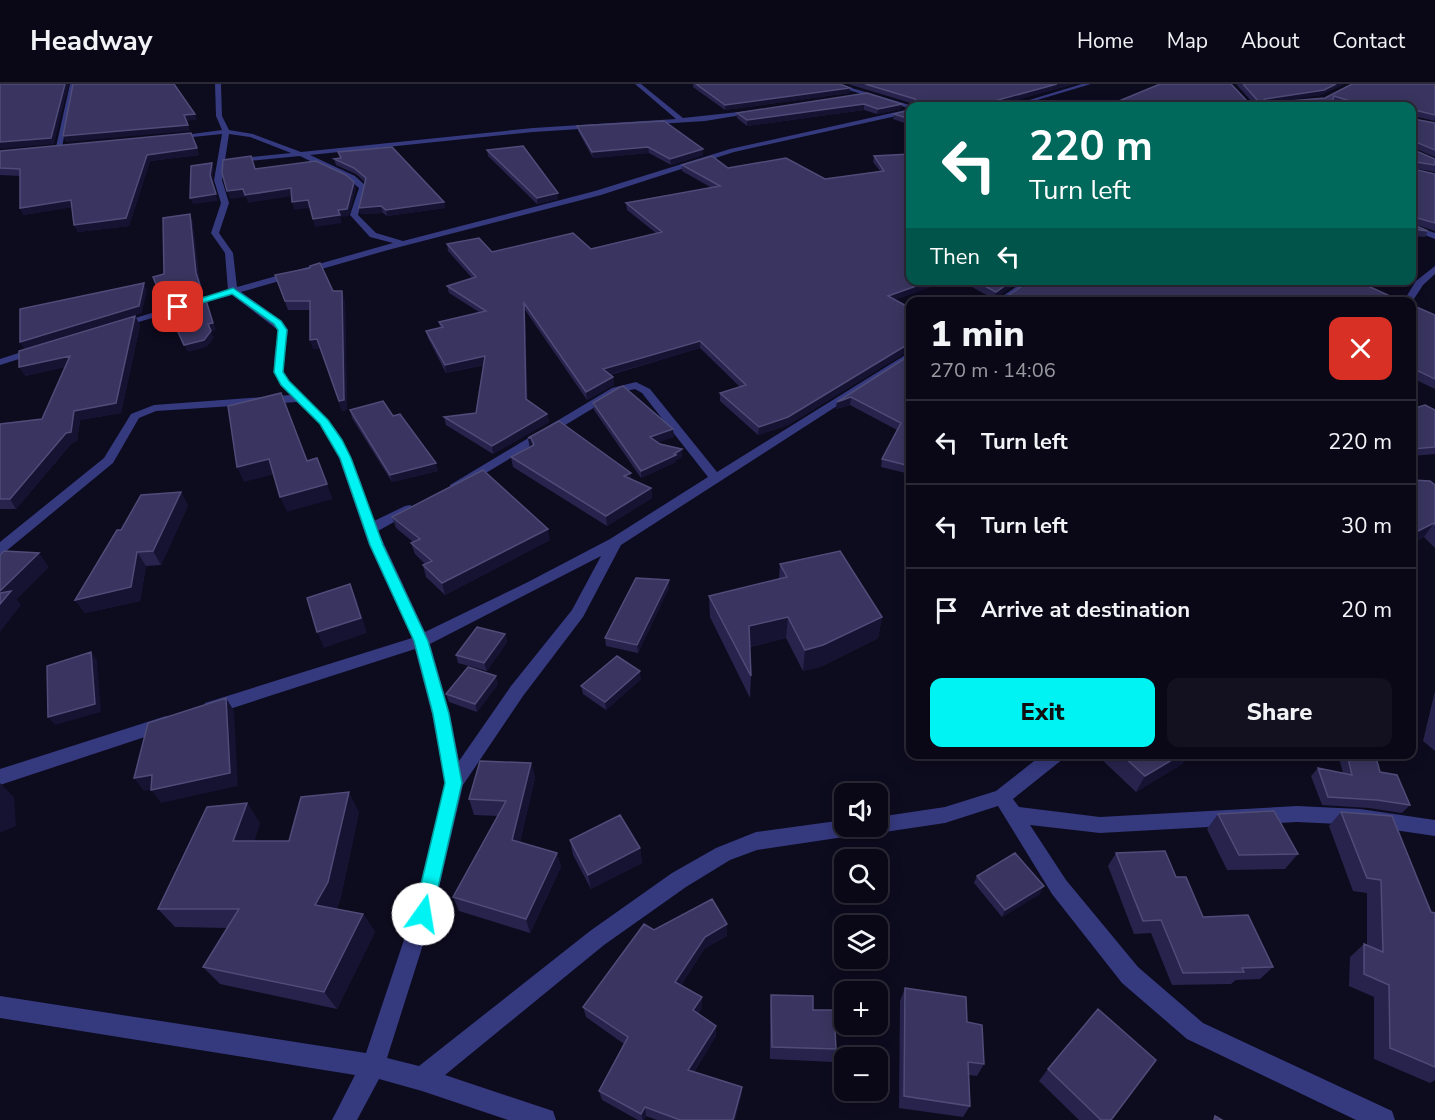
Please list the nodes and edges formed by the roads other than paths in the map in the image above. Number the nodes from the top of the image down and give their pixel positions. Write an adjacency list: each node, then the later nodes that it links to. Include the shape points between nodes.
1 (74, 84): 16 (street)
2 (218, 84): 13 (street, via 219,116)
3 (638, 84): 12 (street)
4 (832, 84): 6 (street)
5 (1089, 84): 8 (street)
6 (870, 94): 7 (street); 9 (street)
7 (846, 98)
8 (1026, 102)
9 (906, 108)
10 (906, 110): 22 (street, via 732,150 598,193)
11 (765, 111): 12 (street)
12 (681, 120): 18 (street)
13 (226, 132): 14 (street); 18 (street, via 251,135); 19 (street)
14 (170, 137)
15 (70, 146): 16 (street)
16 (59, 147): 17 (street)
17 (47, 148)
18 (296, 153): 19 (street); 22 (street, via 352,178 363,188 354,215 373,235)
19 (220, 162): 26 (street, via 218,180 225,203 215,233 229,253)
20 (1416, 229): 21 (street)
21 (1435, 236)
22 (404, 244): 26 (street)
23 (1435, 269): 24 (street)
24 (1418, 283): 28 (street)
25 (1025, 285): 27 (street)
26 (233, 291): 29 (street); 33 (street, via 278,322 283,330 279,372)
27 (1006, 297)
28 (1410, 297)
29 (102, 329)
30 (50, 345): 32 (street)
31 (906, 358): 34 (street)
32 (0, 362)
33 (301, 398): 37 (street, via 336,440); 39 (street, via 154,408 140,413 109,460)
34 (715, 477): 35 (street, via 646,391 631,385 616,390); 38 (street)
35 (449, 489)
36 (420, 504): 37 (street)
37 (370, 529): 40 (street)
38 (615, 542): 40 (street); 45 (street, via 578,613 517,691)
39 (0, 549)
40 (421, 641): 41 (street); 45 (street)
41 (200, 712)
42 (177, 719): 44 (street)
43 (1052, 759): 46 (street)
44 (0, 777)
45 (454, 783): 51 (street, via 423,914)
46 (1007, 806): 47 (street); 48 (street, via 1100,825 1297,814 1360,817); 55 (street, via 1059,887 1130,975 1195,1031)
47 (888, 824)
48 (1435, 828)
49 (834, 830): 52 (street, via 756,841 723,854 679,880 597,938)
50 (0, 1007): 51 (street)
51 (373, 1066): 52 (street); 53 (street)
52 (422, 1079): 54 (street)
53 (344, 1120)
54 (544, 1120)
55 (1383, 1120)

